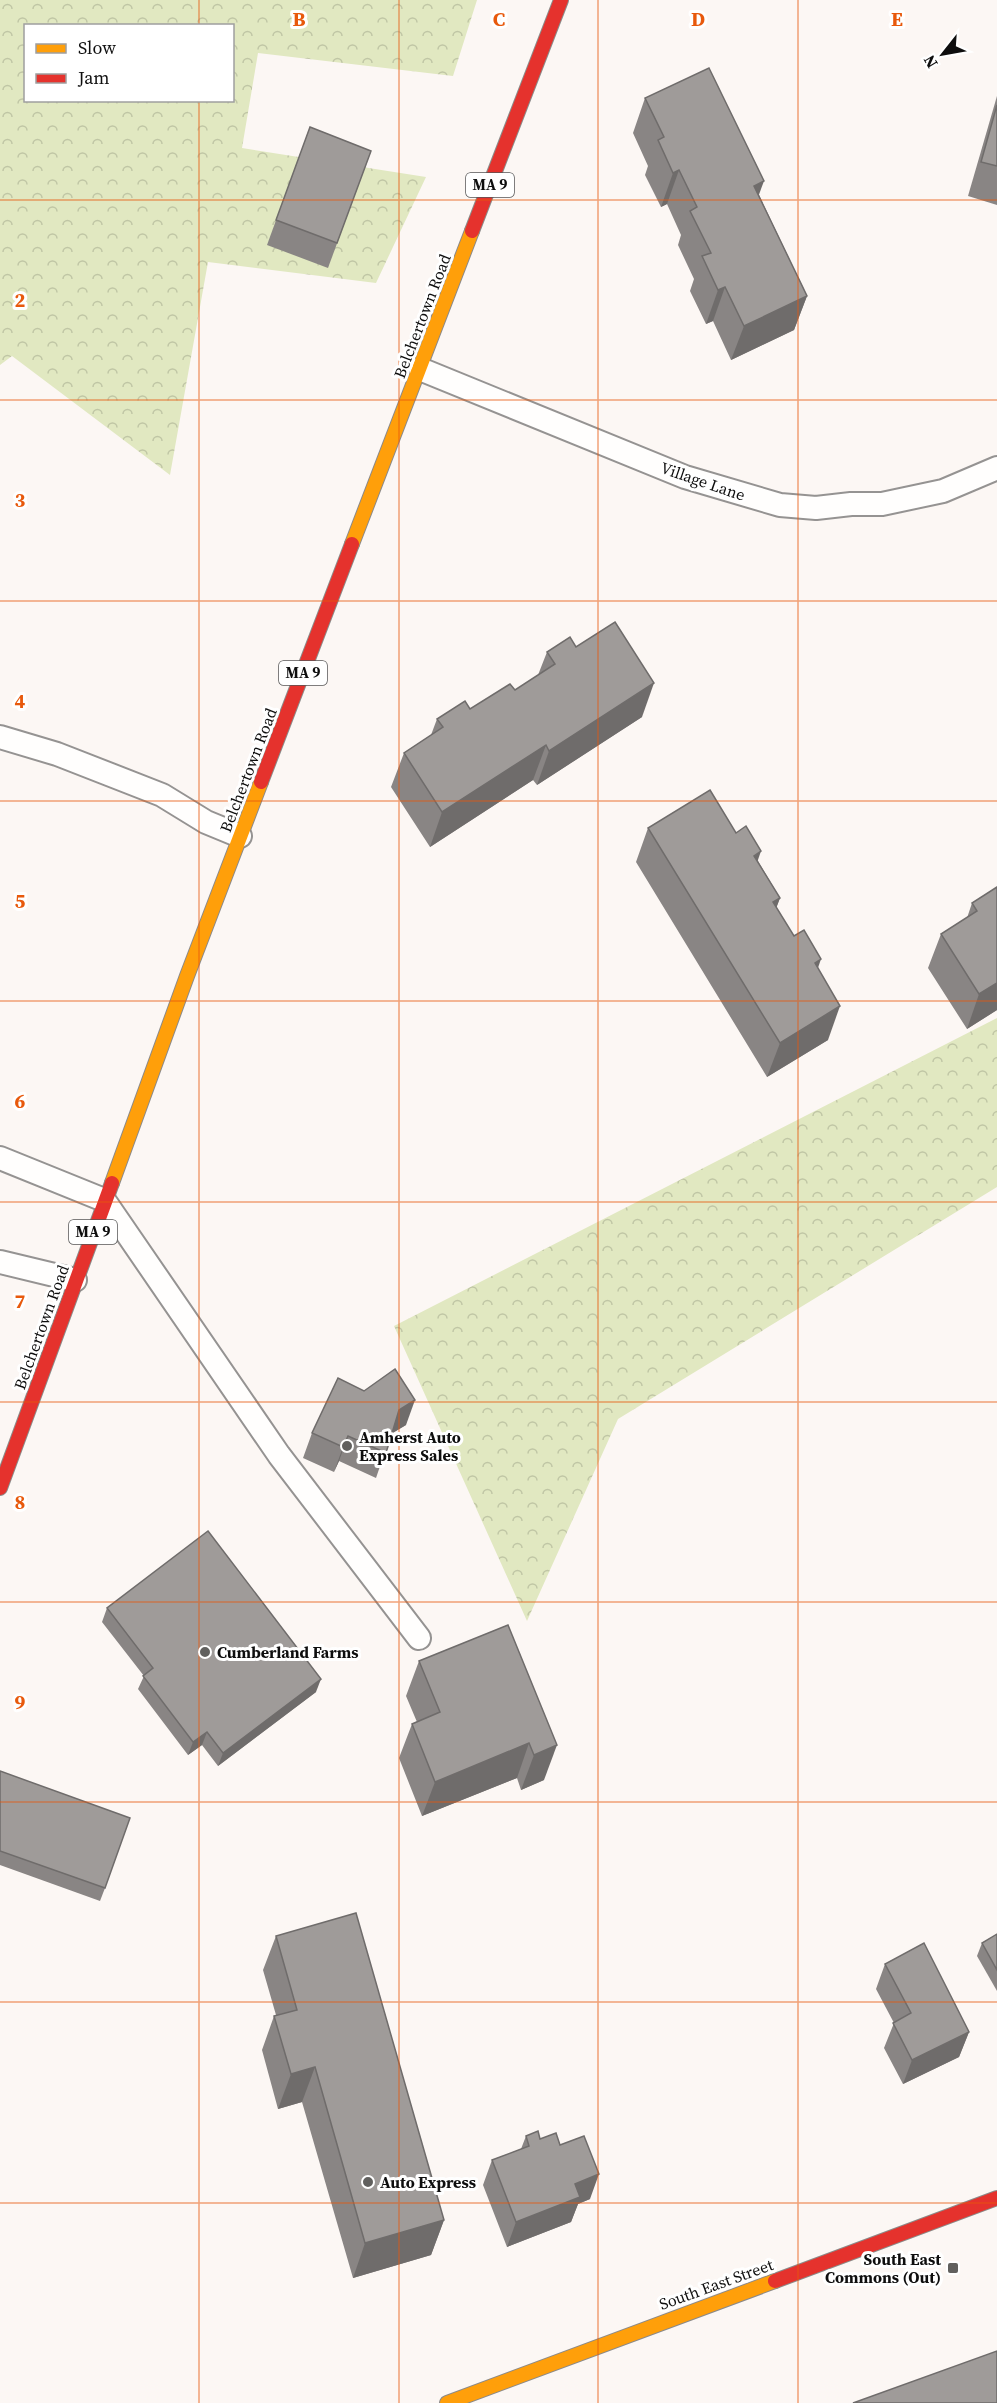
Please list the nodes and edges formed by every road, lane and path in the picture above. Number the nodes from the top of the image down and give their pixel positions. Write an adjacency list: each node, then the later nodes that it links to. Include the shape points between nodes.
1 (561, 0): 2 (main road, Belchertown Road / MA 9)
2 (420, 369): 3 (lane, Village Lane, via 685,477 780,504 816,508 882,504 943,491); 5 (main road, Belchertown Road / MA 9)
3 (997, 468)
4 (0, 737): 5 (lane, via 57,754 162,795 206,822)
5 (240, 836): 7 (main road, Belchertown Road / MA 9)
6 (0, 1158): 7 (lane)
7 (104, 1200): 9 (main road, Belchertown Road / MA 9); 11 (lane, via 279,1455)
8 (0, 1262): 9 (lane)
9 (75, 1281): 10 (main road, Belchertown Road / MA 9)
10 (0, 1488)
11 (419, 1638)
12 (997, 2198): 13 (main road, South East Street)
13 (489, 2396): 14 (main road, South East Street)
14 (447, 2403)

